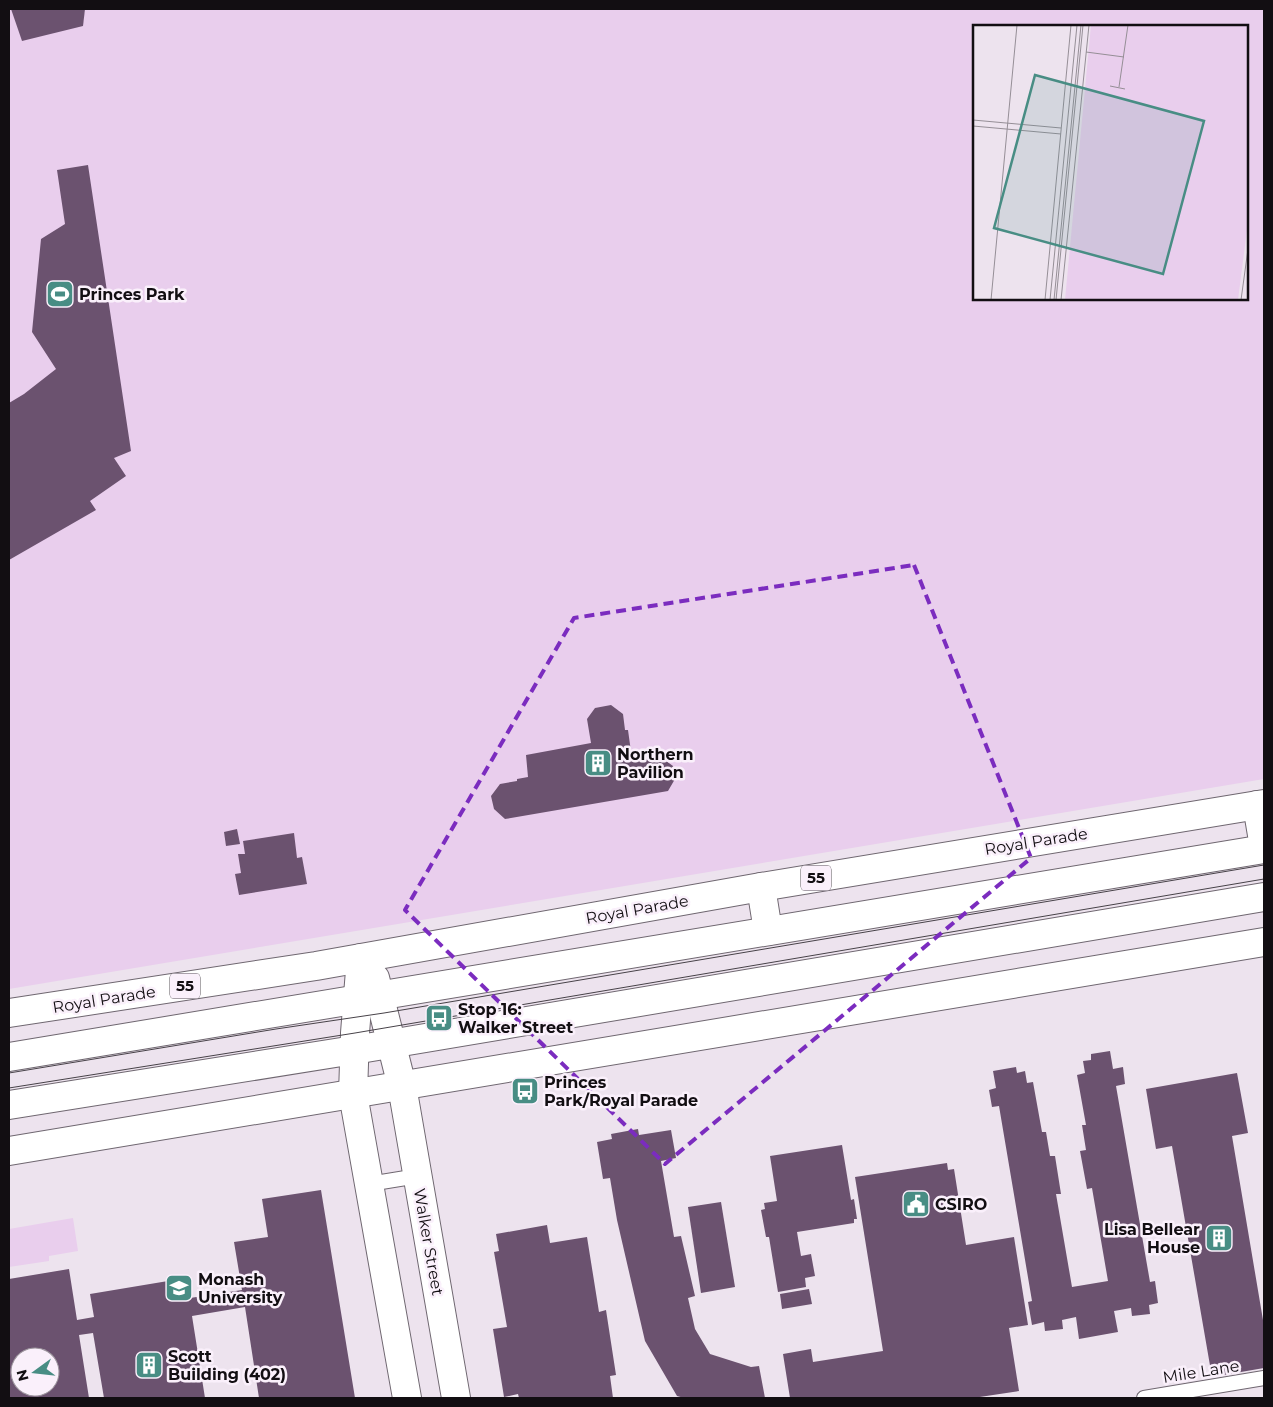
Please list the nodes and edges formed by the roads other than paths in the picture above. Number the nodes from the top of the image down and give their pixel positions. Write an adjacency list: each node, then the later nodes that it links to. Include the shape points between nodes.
1 (1261, 804): 2 (main road); 3 (main road, Royal Parade / 55)
2 (1264, 848): 5 (main road)
3 (761, 887): 5 (main road); 7 (main road, Royal Parade / 55)
4 (1264, 897): 10 (main road)
5 (768, 931): 8 (main road)
6 (1264, 942): 13 (main road)
7 (365, 957): 8 (main road, Walker Street); 9 (main road, Royal Parade / 55)
8 (368, 997): 10 (main road, Walker Street); 11 (main road); 12 (main road)
9 (9, 1014)
10 (392, 1044): 11 (main road); 13 (main road, Walker Street)
11 (354, 1050): 14 (main road); 15 (main road)
12 (9, 1057)
13 (402, 1086): 14 (main road); 17 (main road, Walker Street)
14 (353, 1094): 16 (main road); 18 (main road)
15 (9, 1105)
16 (9, 1151)
17 (418, 1176): 18 (lane); 21 (main road, Walker Street)
18 (369, 1184): 20 (main road)
19 (1264, 1378): 22 (lane, Mile Lane)
20 (407, 1398)
21 (456, 1398)
22 (1144, 1398)

